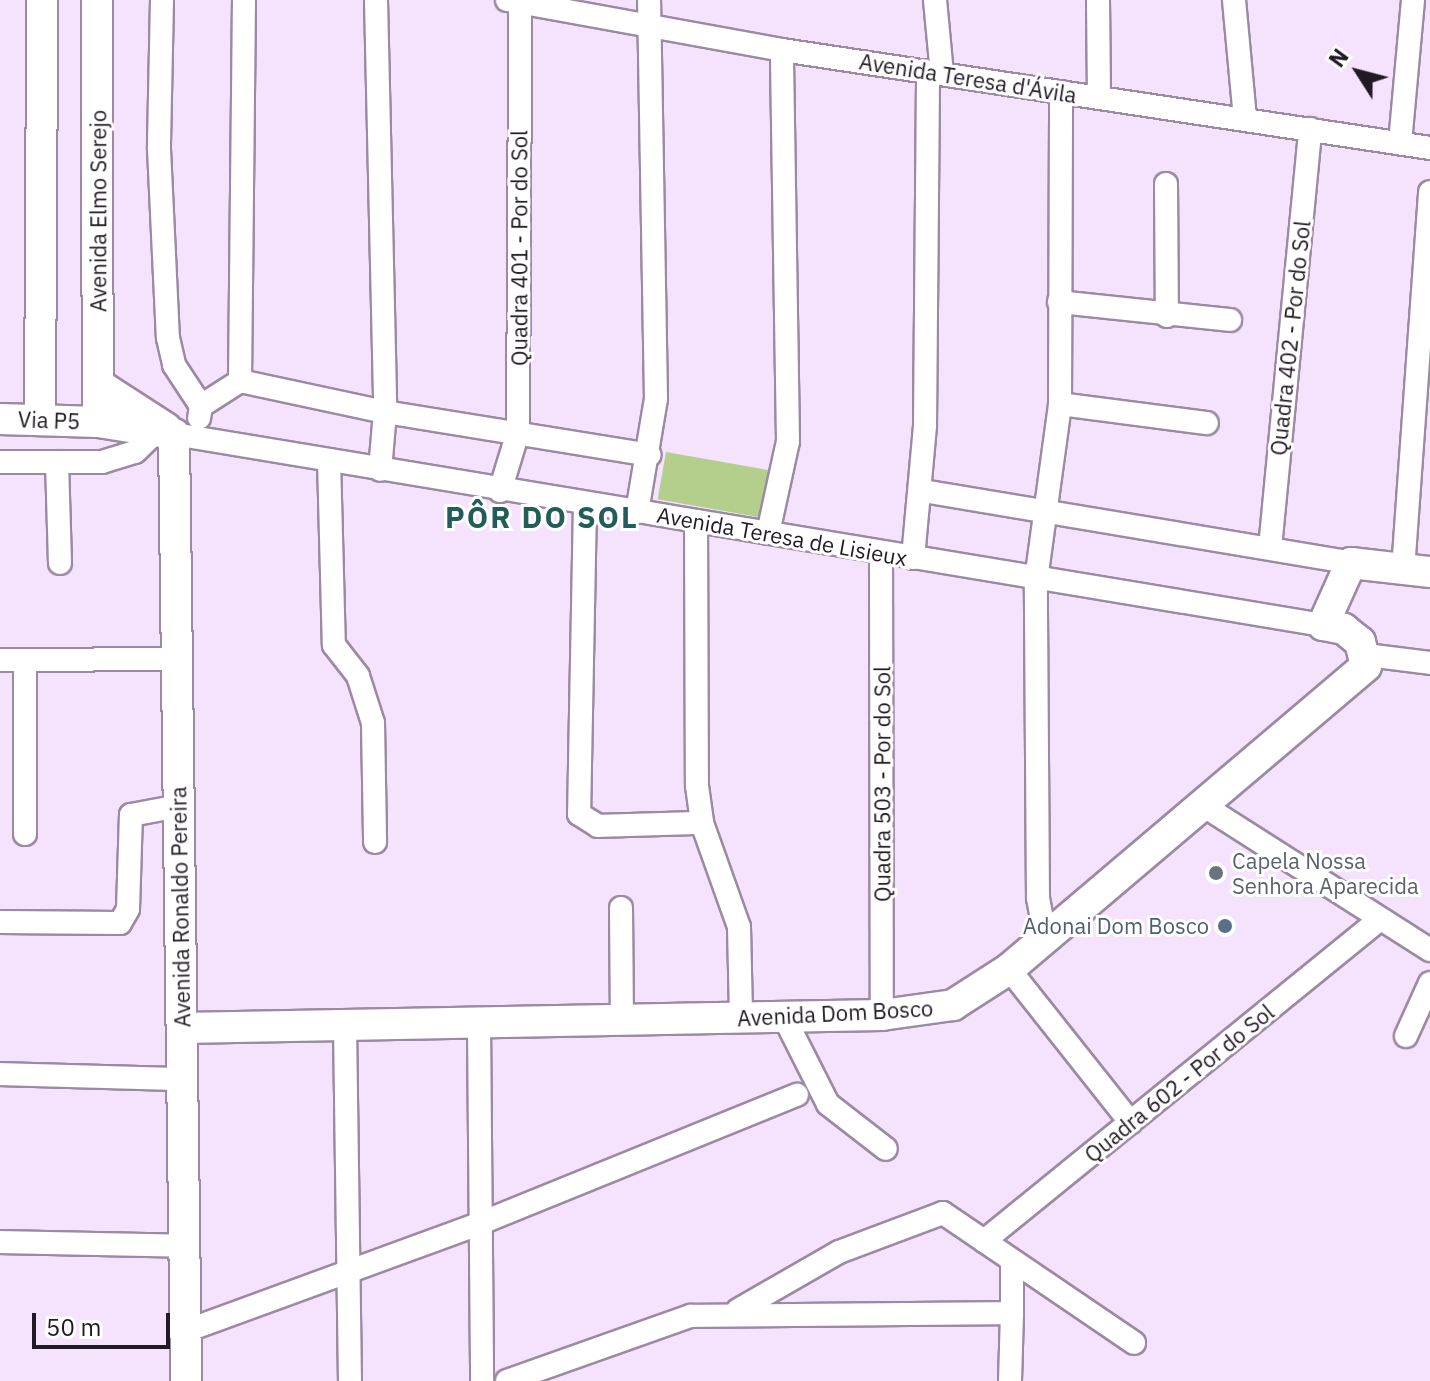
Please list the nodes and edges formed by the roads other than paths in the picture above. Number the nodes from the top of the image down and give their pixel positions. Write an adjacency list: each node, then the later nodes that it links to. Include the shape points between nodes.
1 (42, 0): 33 (street)
2 (97, 0): 28 (street, Avenida Elmo Serejo)
3 (162, 0): 30 (street, via 159,149 168,338 174,365)
4 (244, 0): 27 (street)
5 (376, 0): 31 (street)
6 (649, 0): 13 (street)
7 (935, 0): 15 (street)
8 (1098, 0): 17 (street)
9 (1234, 0): 18 (street)
10 (1413, 0): 20 (street)
11 (513, 1): 12 (street, Avenida Teresa d'Ávila); 36 (street, Quadra 401 - Por do Sol)
12 (557, 4): 13 (street, Avenida Teresa d'Ávila)
13 (649, 27): 14 (street, Avenida Teresa d'Ávila); 38 (street, via 656,399)
14 (782, 50): 15 (street, Avenida Teresa d'Ávila); 49 (street, via 789,418 785,464)
15 (935, 73): 16 (street, Avenida Teresa d'Ávila); 44 (street)
16 (1061, 92): 17 (street, Avenida Teresa d'Ávila); 24 (street)
17 (1099, 98): 18 (street, Avenida Teresa d'Ávila)
18 (1245, 119): 19 (street, Avenida Teresa d'Ávila)
19 (1310, 129): 20 (street, Avenida Teresa d'Ávila); 50 (street, Quadra 402 - Por do Sol)
20 (1400, 143): 21 (street, Avenida Teresa d'Ávila)
21 (1430, 148)
22 (1166, 184): 25 (street)
23 (1430, 192): 55 (street)
24 (1059, 302): 25 (street); 29 (street)
25 (1167, 316): 26 (street)
26 (1230, 320)
27 (240, 381): 30 (street); 31 (street)
28 (98, 384): 34 (street, Avenida Elmo Serejo); 37 (street)
29 (1060, 404): 35 (street); 46 (street)
30 (201, 406): 37 (street)
31 (385, 412): 36 (street); 42 (street)
32 (0, 419): 33 (street, Via P5)
33 (40, 419): 34 (street, Via P5)
34 (98, 422): 37 (street, Via P5)
35 (1207, 423)
36 (518, 432): 38 (street); 43 (street, Quadra 401 - Por do Sol)
37 (176, 434): 39 (street, Avenida Teresa de Lisieux); 41 (street, via 102,462); 58 (street, Avenida Ronaldo Pereira)
38 (650, 455): 47 (street)
39 (329, 460): 42 (street, Avenida Teresa de Lisieux); 67 (street, via 334,645 358,676 373,723)
40 (0, 462): 41 (street)
41 (57, 462): 53 (street)
42 (380, 470): 43 (street, Avenida Teresa de Lisieux)
43 (500, 491): 45 (street, Avenida Teresa de Lisieux)
44 (923, 491): 46 (street); 52 (street)
45 (585, 504): 47 (street, Avenida Teresa de Lisieux); 65 (street, via 577,806 582,819 598,826)
46 (1049, 508): 50 (street); 56 (street)
47 (637, 512): 48 (street, Avenida Teresa de Lisieux)
48 (696, 521): 49 (street, Avenida Teresa de Lisieux); 65 (street, via 697,786)
49 (768, 533): 51 (street, Avenida Teresa de Lisieux)
50 (1270, 548): 54 (street)
51 (881, 552): 52 (street, Avenida Teresa de Lisieux); 75 (street, Quadra 503 - Por do Sol)
52 (913, 558): 56 (street, Avenida Teresa de Lisieux)
53 (60, 563)
54 (1351, 563): 55 (street); 57 (street)
55 (1417, 571)
56 (1036, 580): 57 (street, Avenida Teresa de Lisieux); 71 (street, via 1038,898)
57 (1323, 625): 61 (street, Avenida Teresa de Lisieux, via 1344,629)
58 (177, 659): 60 (street); 63 (street, Avenida Ronaldo Pereira)
59 (0, 660): 60 (street)
60 (25, 660): 66 (street)
61 (1366, 660): 62 (street); 64 (street, Avenida Dom Bosco)
62 (1430, 663)
63 (179, 806): 69 (street, via 131,815 128,909 120,923); 81 (street, Avenida Ronaldo Pereira)
64 (1204, 806): 71 (street, Avenida Dom Bosco); 72 (street)
65 (702, 823): 77 (street, via 739,927)
66 (25, 834)
67 (375, 842)
68 (621, 908): 78 (street)
69 (0, 922)
70 (1374, 924): 86 (street, Quadra 602 - Por do Sol)
71 (1046, 940): 73 (street, Avenida Dom Bosco)
72 (1430, 950)
73 (1009, 969): 75 (street, Avenida Dom Bosco, via 953,1005); 86 (street)
74 (1430, 983): 82 (street)
75 (882, 1015): 76 (street, Avenida Dom Bosco)
76 (784, 1017): 77 (street, Avenida Dom Bosco); 87 (street, via 828,1104)
77 (741, 1018): 78 (street, Avenida Dom Bosco)
78 (622, 1020): 79 (street, Avenida Dom Bosco)
79 (479, 1023): 80 (street, Avenida Dom Bosco); 88 (street)
80 (345, 1025): 81 (street, Avenida Dom Bosco); 93 (street)
81 (182, 1028): 84 (street, Avenida Ronaldo Pereira)
82 (1406, 1036)
83 (0, 1074): 84 (street)
84 (182, 1079): 91 (street, Avenida Ronaldo Pereira)
85 (797, 1095): 88 (street)
86 (1131, 1123): 89 (street, Quadra 602 - Por do Sol)
87 (886, 1149)
88 (481, 1223): 93 (street); 100 (street)
89 (984, 1241): 92 (street); 94 (street, via 953,1217 937,1214 839,1252)
90 (0, 1242): 91 (street)
91 (185, 1246): 96 (street, Avenida Ronaldo Pereira)
92 (1012, 1261): 95 (street); 97 (street)
93 (350, 1271): 96 (street); 99 (street)
94 (733, 1312): 95 (street); 101 (street, via 658,1324)
95 (1012, 1313): 102 (street)
96 (186, 1331): 98 (street, Avenida Ronaldo Pereira)
97 (1134, 1343)
98 (186, 1381)
99 (350, 1381)
100 (482, 1381)
101 (507, 1381)
102 (1010, 1381)

